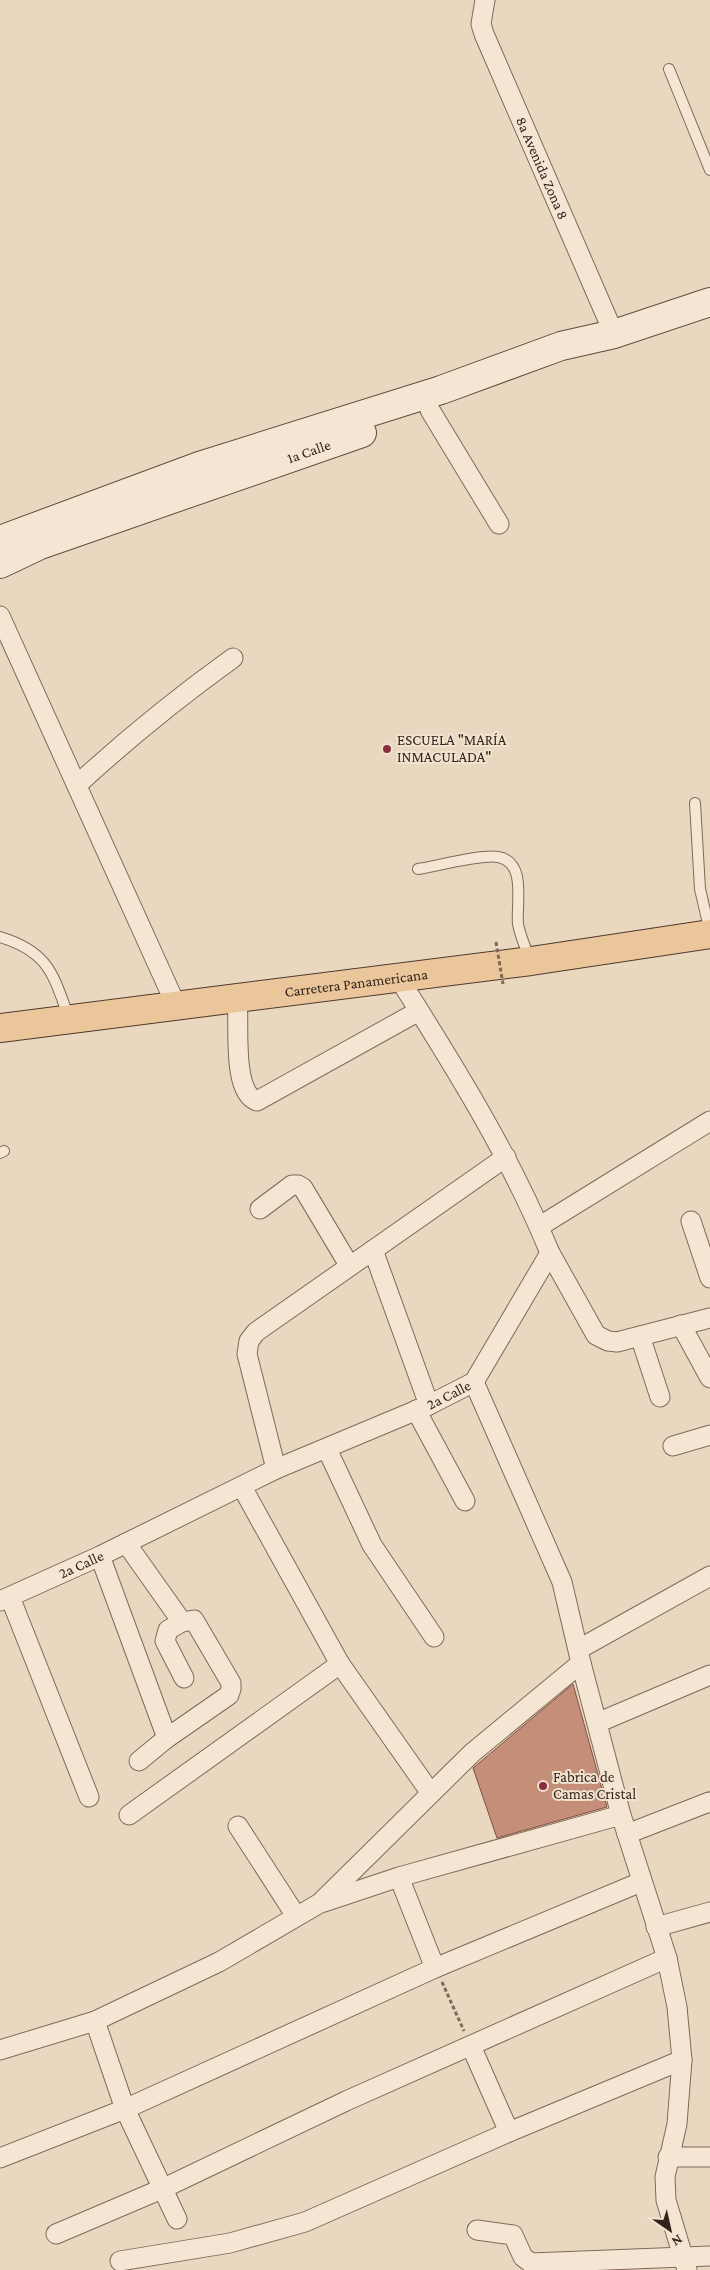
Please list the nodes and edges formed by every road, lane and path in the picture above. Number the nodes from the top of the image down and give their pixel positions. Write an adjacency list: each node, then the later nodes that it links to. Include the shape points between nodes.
1 (485, 0): 5 (street, 8a Avenida Zona 8, via 481,24 484,34)
2 (669, 69): 3 (lane)
3 (710, 170)
4 (710, 302): 5 (street, 1a Calle)
5 (614, 334): 6 (street, 1a Calle, via 568,360); 8 (street, 1a Calle, via 561,346 441,390 199,466)
6 (430, 410): 7 (street); 9 (street, 1a Calle, via 40,545)
7 (499, 524)
8 (0, 540)
9 (0, 564)
10 (0, 616): 12 (street)
11 (233, 658): 12 (street, via 135,732)
12 (77, 785): 22 (street)
13 (695, 803): 15 (lane, via 700,889)
14 (418, 869): 18 (lane, via 497,857 514,866 518,879 518,926)
15 (710, 933): 18 (main road, Carretera Panamericana)
16 (0, 937): 24 (lane, via 18,942 39,956 53,973)
17 (496, 942): 20 (path, bridge)
18 (531, 961): 19 (main road, Carretera Panamericana)
19 (398, 977): 21 (main road, Carretera Panamericana); 23 (street)
20 (503, 984)
21 (236, 998): 22 (main road, Carretera Panamericana); 23 (street, via 238,1064 246,1094 258,1102)
22 (176, 1005): 24 (main road, Carretera Panamericana)
23 (419, 1011): 27 (street, via 452,1061)
24 (70, 1019): 25 (main road, Carretera Panamericana)
25 (0, 1028)
26 (710, 1121): 30 (street)
27 (506, 1157): 30 (street); 31 (street)
28 (260, 1209): 33 (street, via 292,1185 303,1188)
29 (691, 1221): 34 (street)
30 (540, 1226): 32 (street)
31 (373, 1250): 33 (street); 41 (street)
32 (550, 1252): 37 (street, via 596,1335 617,1342); 39 (street, 2a Calle)
33 (349, 1265): 45 (street, via 256,1332 249,1341 247,1354)
34 (710, 1278)
35 (710, 1318): 36 (street)
36 (681, 1325): 37 (street); 38 (street)
37 (640, 1336): 40 (street)
38 (710, 1378)
39 (474, 1382): 41 (street, 2a Calle); 54 (street, via 562,1582)
40 (660, 1397)
41 (422, 1407): 44 (street, 2a Calle); 47 (street)
42 (710, 1435): 43 (street)
43 (673, 1446)
44 (327, 1449): 45 (street, 2a Calle); 53 (street, via 372,1545)
45 (276, 1469): 46 (street, 2a Calle)
46 (242, 1487): 48 (street, 2a Calle); 55 (street)
47 (464, 1501)
48 (126, 1543): 49 (street, 2a Calle); 52 (street)
49 (100, 1556): 51 (street, 2a Calle); 59 (street)
50 (710, 1576): 54 (street)
51 (5, 1599): 62 (street)
52 (182, 1622): 57 (street, via 168,1630 165,1641); 59 (street, via 194,1620 231,1683 231,1689 229,1695)
53 (434, 1637)
54 (580, 1656): 58 (street); 61 (street)
55 (340, 1664): 61 (street); 64 (street)
56 (710, 1675): 58 (street)
57 (184, 1678)
58 (597, 1723): 65 (street)
59 (167, 1738): 60 (street)
60 (139, 1761)
61 (430, 1792): 70 (street)
62 (89, 1797)
63 (710, 1802): 67 (street)
64 (129, 1814)
65 (620, 1815): 67 (street); 68 (street)
66 (238, 1826): 72 (street)
67 (627, 1834): 69 (street)
68 (399, 1877): 70 (street); 75 (street)
69 (641, 1882): 73 (street); 75 (street)
70 (320, 1903): 72 (street)
71 (710, 1912): 73 (street)
72 (296, 1916): 76 (street, via 219,1962)
73 (656, 1927): 74 (street)
74 (667, 1958): 77 (street); 79 (street, via 677,2007)
75 (435, 1968): 77 (path); 80 (street)
76 (95, 2021): 78 (street); 80 (street)
77 (471, 2046): 81 (street); 85 (street, via 346,2101)
78 (0, 2050)
79 (682, 2060): 81 (street); 82 (street, via 678,2124)
80 (125, 2109): 84 (street); 85 (street)
81 (510, 2132): 90 (street, via 305,2222 230,2243)
82 (668, 2157): 83 (street); 91 (street, via 666,2200)
83 (710, 2157)
84 (0, 2158)
85 (164, 2188): 86 (street); 88 (street)
86 (177, 2220)
87 (477, 2230): 91 (street, via 513,2235 523,2257 531,2262)
88 (56, 2234)
89 (710, 2256): 91 (street)
90 (120, 2261)
91 (685, 2263)

